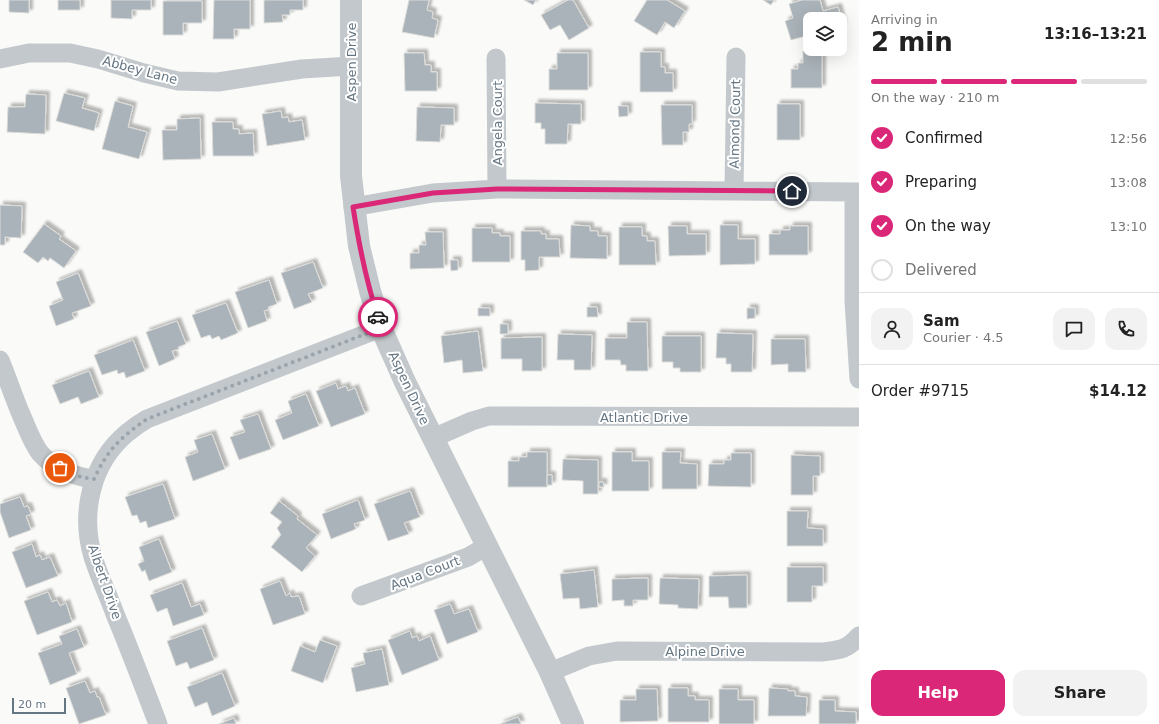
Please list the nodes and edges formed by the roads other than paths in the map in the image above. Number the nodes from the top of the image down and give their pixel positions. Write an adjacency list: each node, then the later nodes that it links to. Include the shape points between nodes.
1 (351, 0): 5 (street, Aspen Drive)
2 (736, 57): 7 (street, Almond Court)
3 (0, 58): 5 (street, Abbey Lane, via 29,53 70,53 178,81 218,82 302,69)
4 (496, 58): 6 (street, Angela Court)
5 (351, 66): 9 (street, Aspen Drive)
6 (497, 189): 7 (street); 9 (street, via 433,193)
7 (734, 191): 8 (street)
8 (857, 192): 12 (street, via 854,301)
9 (353, 207): 10 (street, Aspen Drive, via 359,246)
10 (381, 328): 14 (street, Aspen Drive); 15 (street, Albert Drive, via 147,419 116,444 101,464)
11 (0, 360): 15 (street, via 29,433 40,452 70,473)
12 (859, 380)
13 (859, 417): 14 (street, Atlantic Drive, via 489,416)
14 (433, 438): 16 (street, Aspen Drive)
15 (94, 479): 20 (street, Albert Drive, via 88,502 87,526 93,557)
16 (487, 546): 17 (street, Aqua Court, via 468,557); 19 (street, Aspen Drive)
17 (361, 596)
18 (858, 640): 19 (street, Alpine Drive, via 839,650 822,652 617,651 589,656)
19 (550, 672): 21 (street, Aspen Drive)
20 (158, 724)
21 (573, 724)

